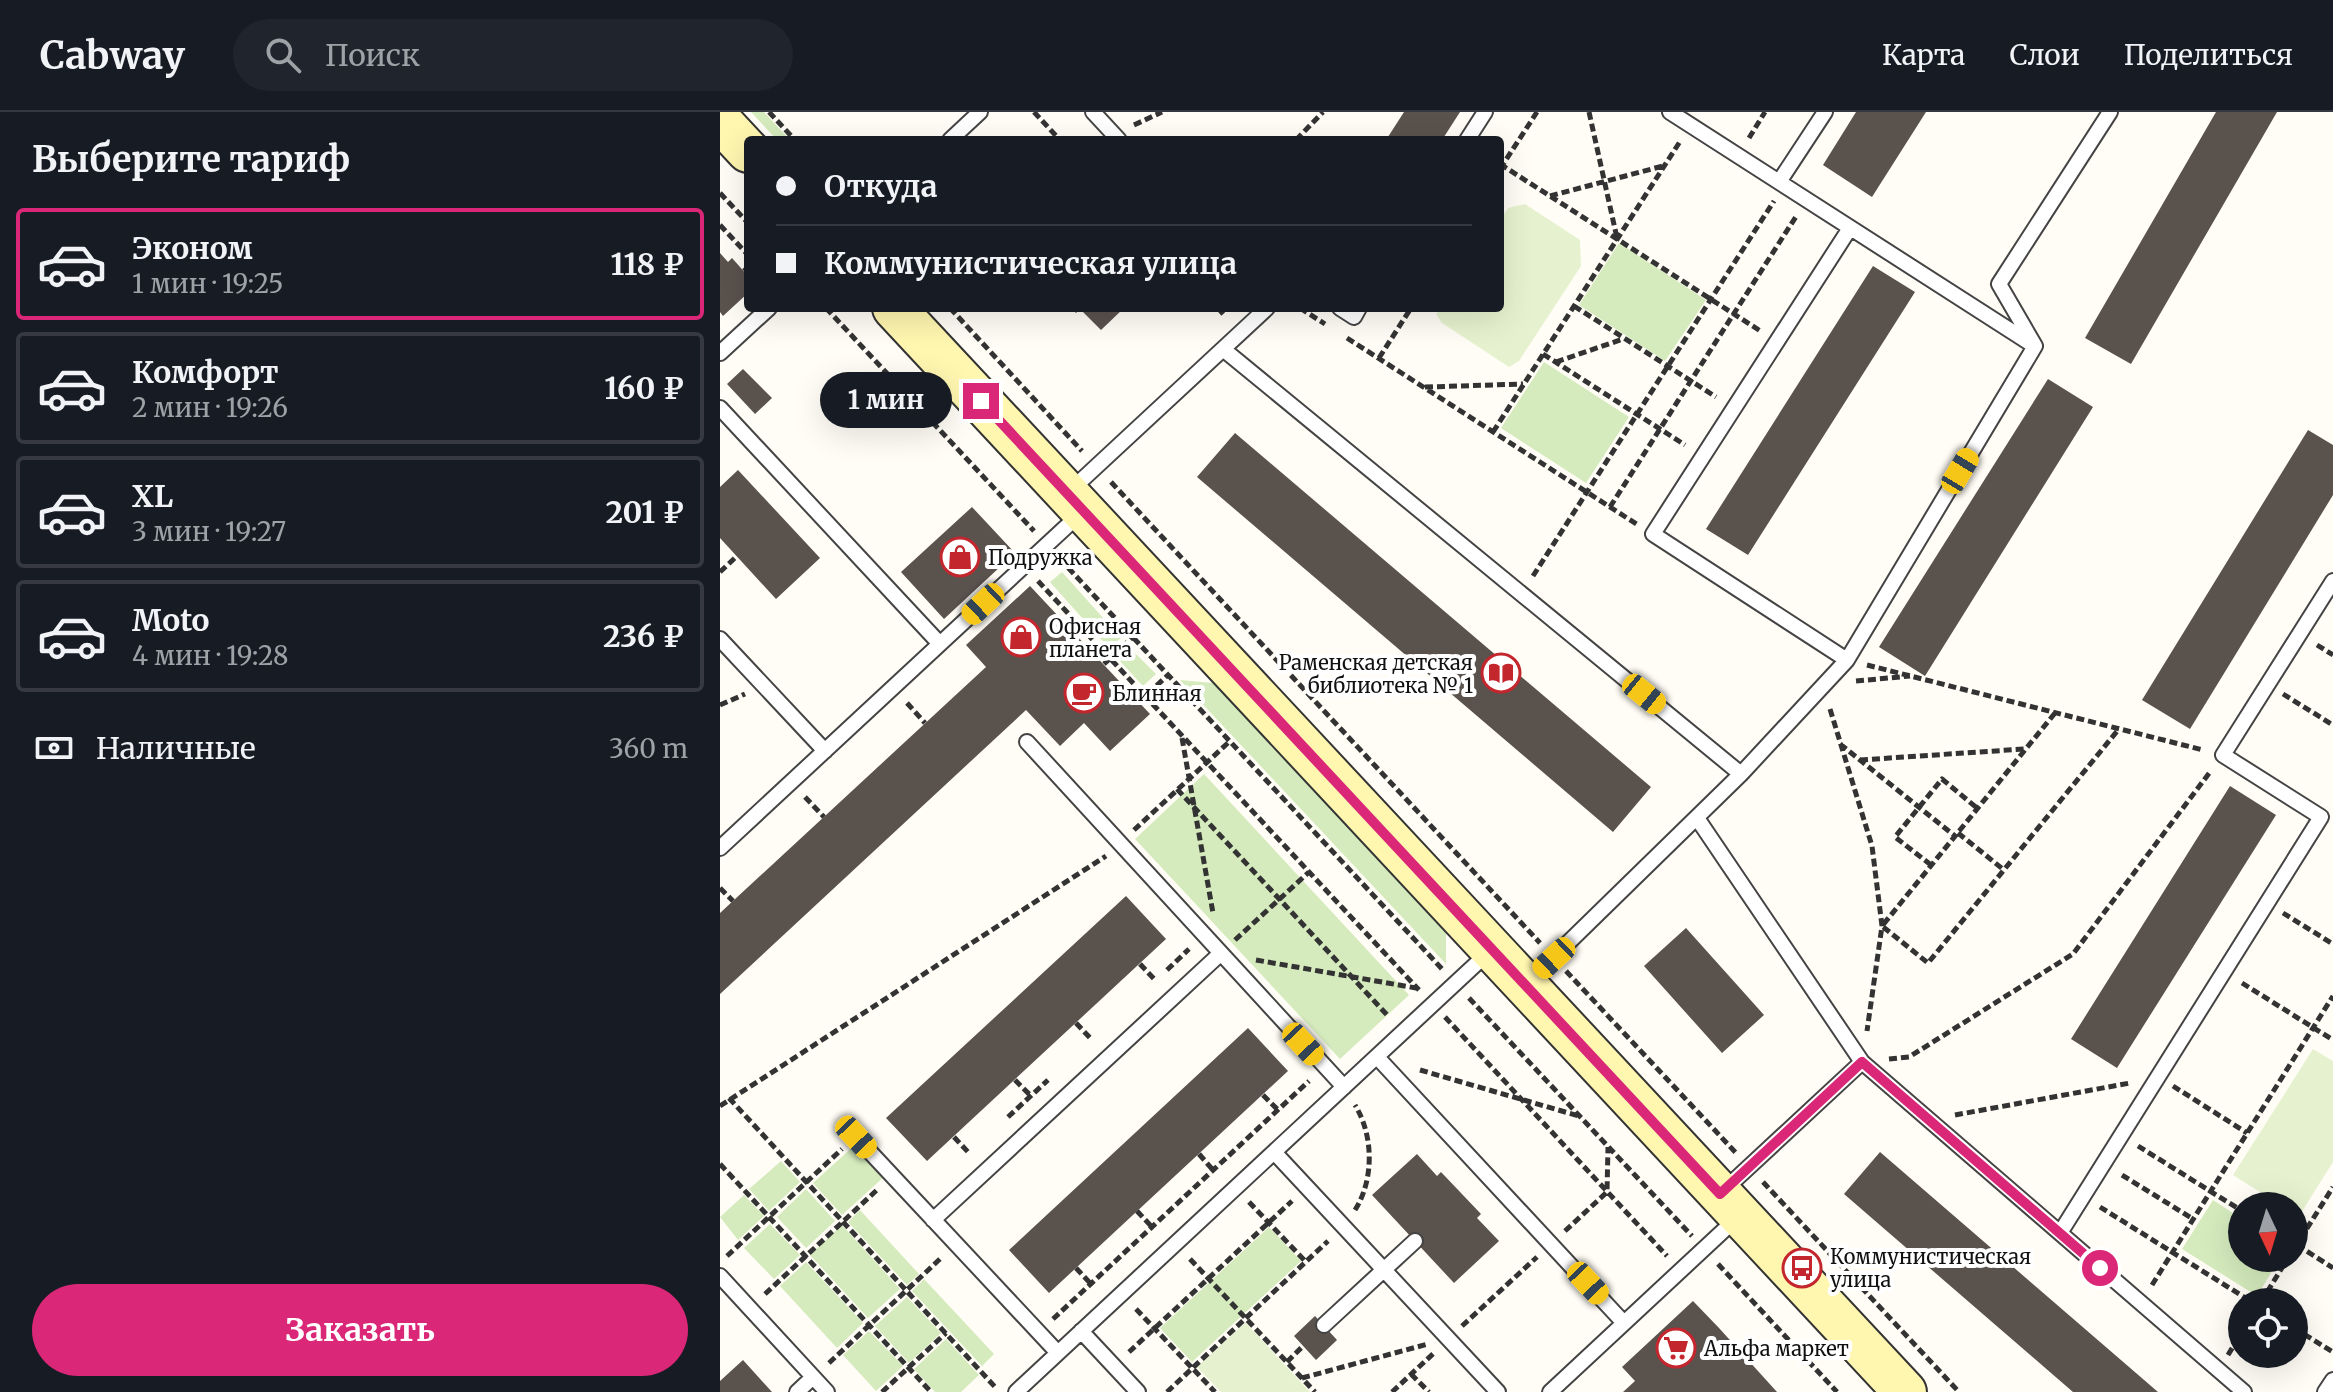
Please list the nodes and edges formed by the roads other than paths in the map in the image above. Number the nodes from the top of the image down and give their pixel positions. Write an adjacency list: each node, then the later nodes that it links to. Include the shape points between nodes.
1 (980, 112): 8 (lane)
2 (1093, 112): 9 (lane)
3 (1485, 112): 10 (lane)
4 (1670, 112): 12 (lane)
5 (1825, 112): 12 (lane)
6 (2110, 112): 17 (lane, via 1999,284)
7 (720, 121): 11 (main road)
8 (954, 136)
9 (1116, 136)
10 (1470, 136)
11 (744, 147)
12 (1782, 184): 13 (lane)
13 (1850, 228): 17 (lane); 25 (lane, via 1653,534)
14 (765, 312): 19 (lane)
15 (898, 312): 21 (main road)
16 (1263, 312): 18 (lane)
17 (2035, 346): 25 (lane)
18 (1223, 349): 21 (lane); 28 (lane)
19 (720, 353)
20 (720, 408): 24 (lane)
21 (1082, 490): 24 (lane, via 1047,545); 31 (main road)
22 (2333, 582): 41 (lane, via 2223,755 2321,817)
23 (720, 639): 27 (lane)
24 (940, 644): 27 (lane)
25 (1847, 660): 28 (lane)
26 (1027, 742): 32 (lane)
27 (825, 751): 30 (lane)
28 (1741, 774): 29 (lane)
29 (1697, 818): 33 (lane); 35 (lane)
30 (720, 848)
31 (1492, 949): 33 (main road); 34 (lane)
32 (1220, 954): 36 (lane); 40 (lane)
33 (1540, 971): 39 (main road)
34 (1377, 1057): 36 (lane); 45 (lane)
35 (1862, 1062): 39 (lane); 41 (lane)
36 (1344, 1087): 38 (lane)
37 (856, 1137): 40 (lane)
38 (1274, 1152): 43 (lane); 47 (lane)
39 (1736, 1192): 45 (lane, via 1681,1271); 51 (main road)
40 (933, 1220): 48 (lane)
41 (2060, 1233): 58 (lane)
42 (1415, 1241): 43 (lane)
43 (1384, 1269): 46 (lane); 57 (lane)
44 (720, 1276): 49 (lane)
45 (1624, 1323): 52 (lane)
46 (1324, 1325)
47 (1081, 1331): 48 (lane); 56 (lane)
48 (1058, 1353): 55 (lane)
49 (813, 1377): 53 (lane); 54 (lane)
50 (2333, 1380): 59 (lane)
51 (1893, 1384)
52 (1555, 1390)
53 (797, 1392)
54 (827, 1392)
55 (1016, 1392)
56 (1138, 1392)
57 (1498, 1392)
58 (2244, 1392)
59 (2325, 1392)

